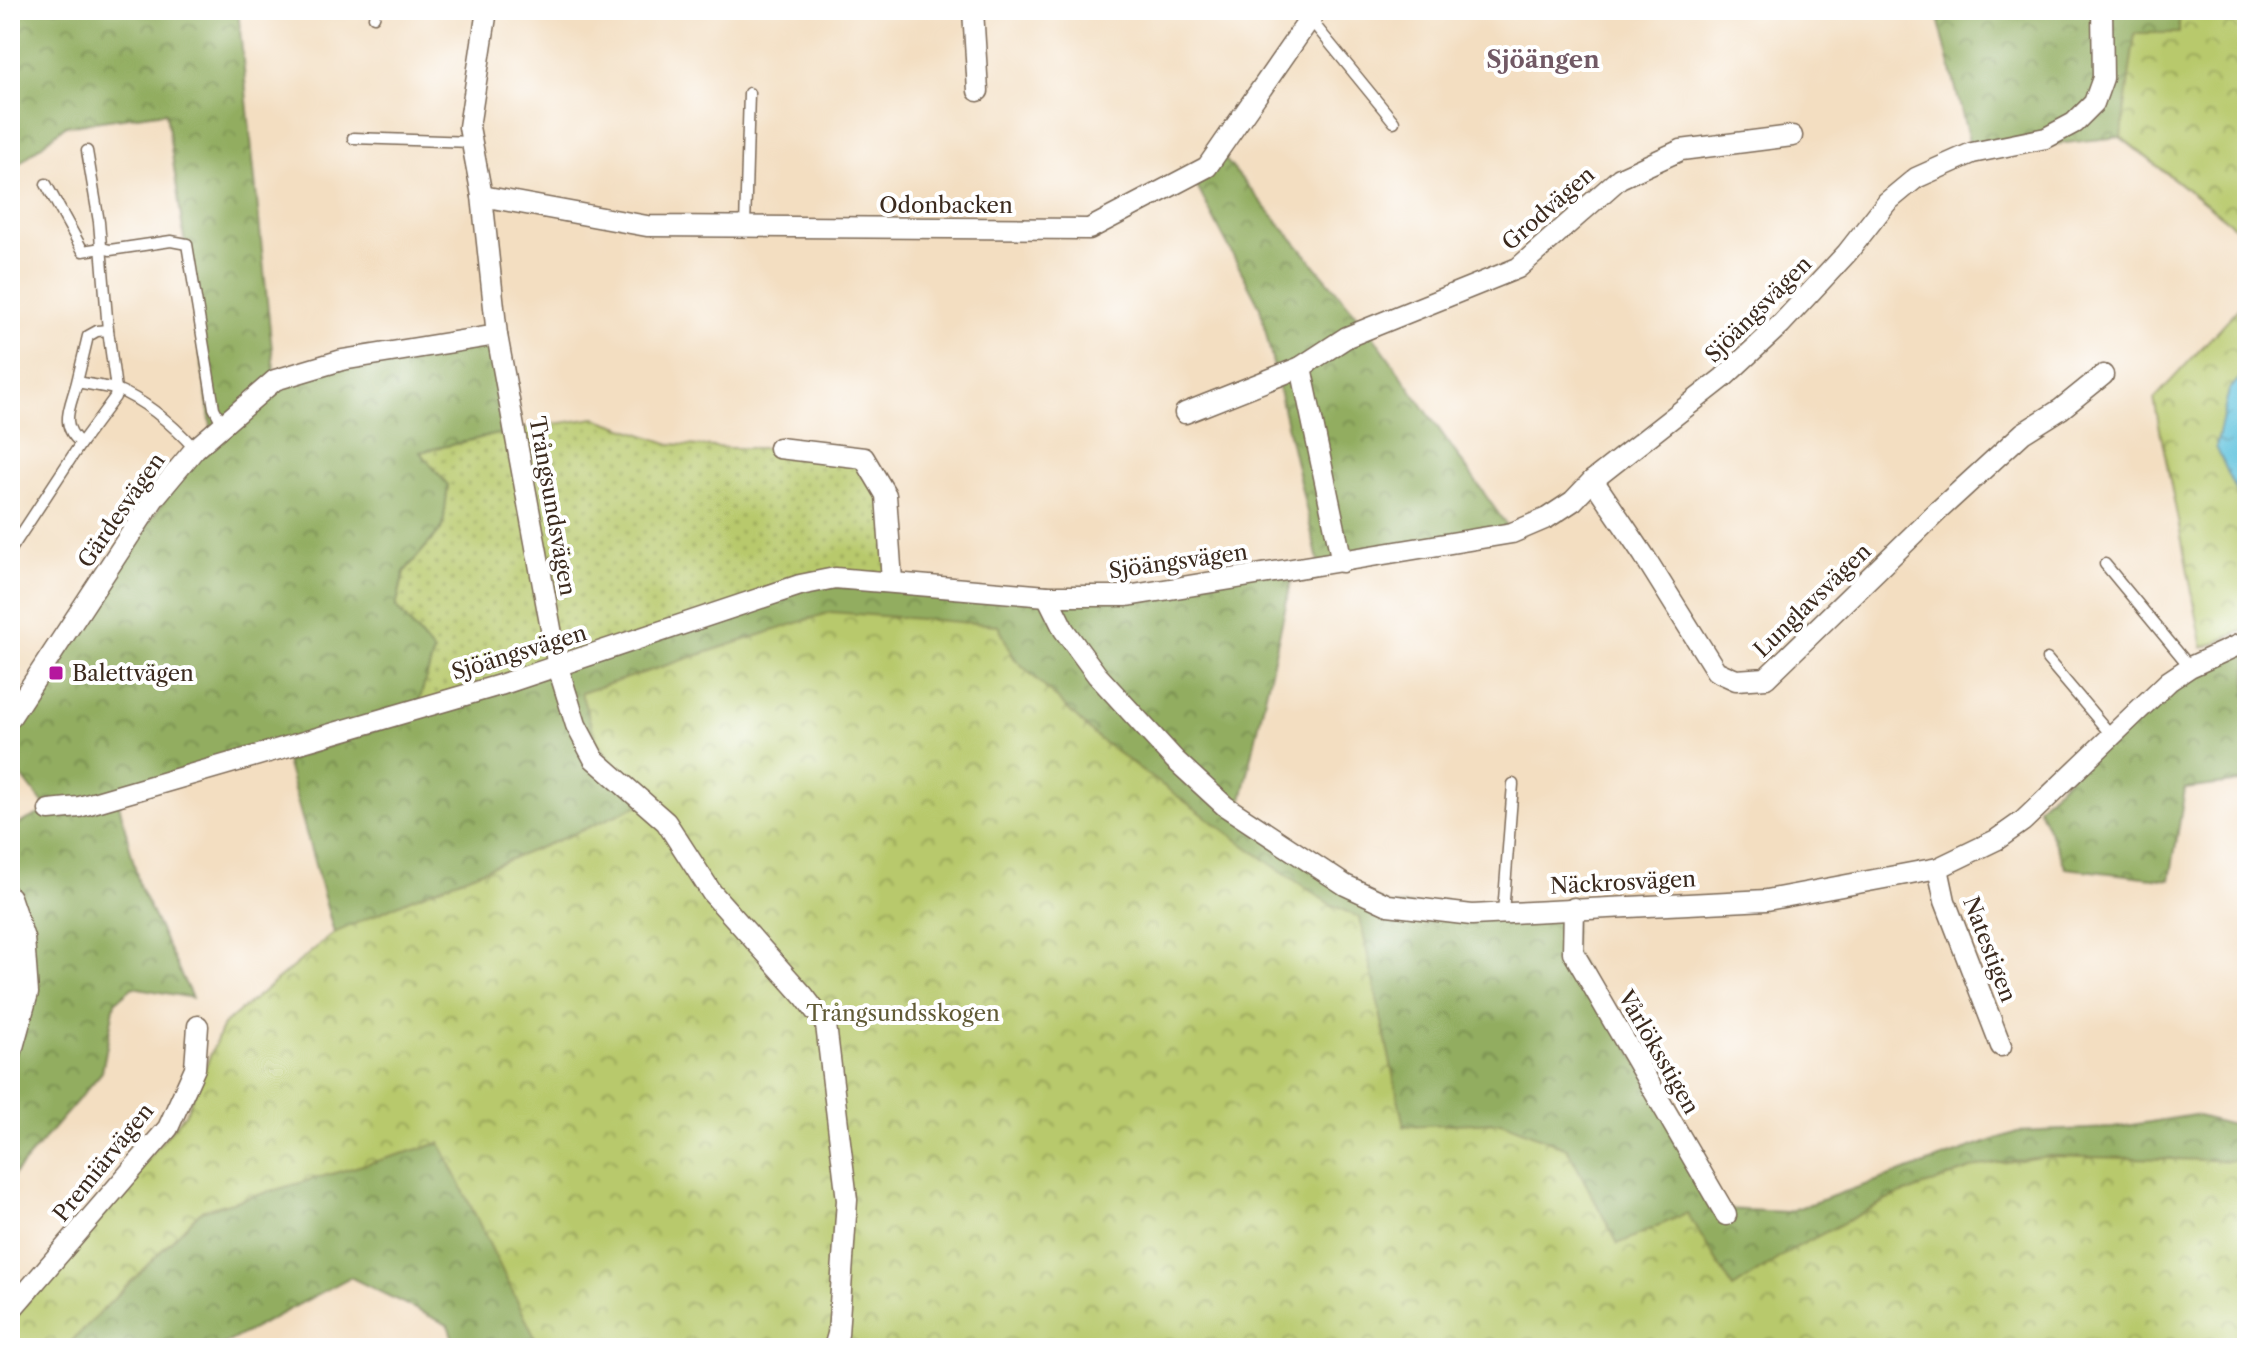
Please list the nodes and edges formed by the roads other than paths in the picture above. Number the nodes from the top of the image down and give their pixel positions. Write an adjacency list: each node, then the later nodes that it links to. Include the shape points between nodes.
1 (487, 10): 10 (street, Trångsundsvägen, via 469,127)
2 (973, 10): 5 (street)
3 (2102, 10): 27 (street, Sjöängsvägen, via 2103,78 2094,103 2074,123 2046,138 1972,153 1916,178 1887,202 1781,324 1723,378)
4 (1313, 14): 7 (lane); 14 (street, Odonbacken, via 1207,167 1089,229)
5 (978, 91)
6 (749, 93): 14 (lane)
7 (1394, 122)
8 (1792, 136): 18 (street, Grodvägen, via 1681,150 1620,178 1518,268 1347,337)
9 (353, 138): 10 (lane)
10 (472, 142): 13 (street, Trångsundsvägen)
11 (87, 151): 15 (lane)
12 (46, 184): 15 (lane, via 83,251)
13 (482, 196): 14 (street, Odonbacken, via 647,226); 17 (street, Trångsundsvägen)
14 (745, 227)
15 (102, 248): 16 (lane); 23 (lane, via 187,244 214,408)
16 (108, 330): 20 (lane, via 88,336); 21 (lane)
17 (497, 335): 23 (street, Gärdesvägen, via 342,360 275,380); 35 (street, Trångsundsvägen)
18 (1301, 367): 22 (street, Grodvägen); 29 (street)
19 (2103, 375): 27 (street, Lunglavsvägen, via 2023,433 1766,678 1736,680 1716,671)
20 (77, 382): 21 (lane); 24 (lane, via 68,429)
21 (116, 389): 24 (lane); 26 (lane, via 179,431)
22 (1185, 413)
23 (223, 425): 26 (street, Gärdesvägen)
24 (81, 443): 28 (lane)
25 (779, 448): 31 (street, via 864,458 886,495)
26 (195, 449): 37 (street, Gärdesvägen, via 155,497)
27 (1593, 480): 29 (street, Sjöängsvägen, via 1573,501 1512,533)
28 (10, 551)
29 (1342, 562): 32 (street, Sjöängsvägen, via 1127,596)
30 (2105, 564): 36 (lane)
31 (892, 581): 32 (street, Sjöängsvägen); 35 (street, Sjöängsvägen, via 835,578 800,585)
32 (1047, 596): 44 (street, Näckrosvägen, via 1097,675 1225,806 1345,885 1388,905 1472,915)
33 (2247, 641): 36 (street, Näckrosvägen)
34 (2047, 659): 38 (lane)
35 (558, 667): 40 (street, Sjöängsvägen, via 79,807); 50 (street, Trångsundsvägen, via 576,725 594,759 666,822 712,893 826,1025 847,1200)
36 (2190, 667): 38 (street, Näckrosvägen)
37 (10, 718)
38 (2112, 736): 41 (street, Näckrosvägen, via 2023,821)
39 (1513, 784): 44 (lane)
40 (49, 810)
41 (1938, 868): 43 (street, Näckrosvägen, via 1767,900); 46 (street, Natestigen, via 1945,901)
42 (10, 897): 47 (street, via 24,938 28,993)
43 (1574, 908): 44 (street, Näckrosvägen); 48 (street, Vårlöksstigen, via 1573,952)
44 (1503, 913)
45 (198, 1026): 49 (street, Premiärvägen, via 195,1068 168,1128)
46 (2001, 1046)
47 (10, 1058)
48 (1726, 1215)
49 (10, 1311)
50 (834, 1348)

